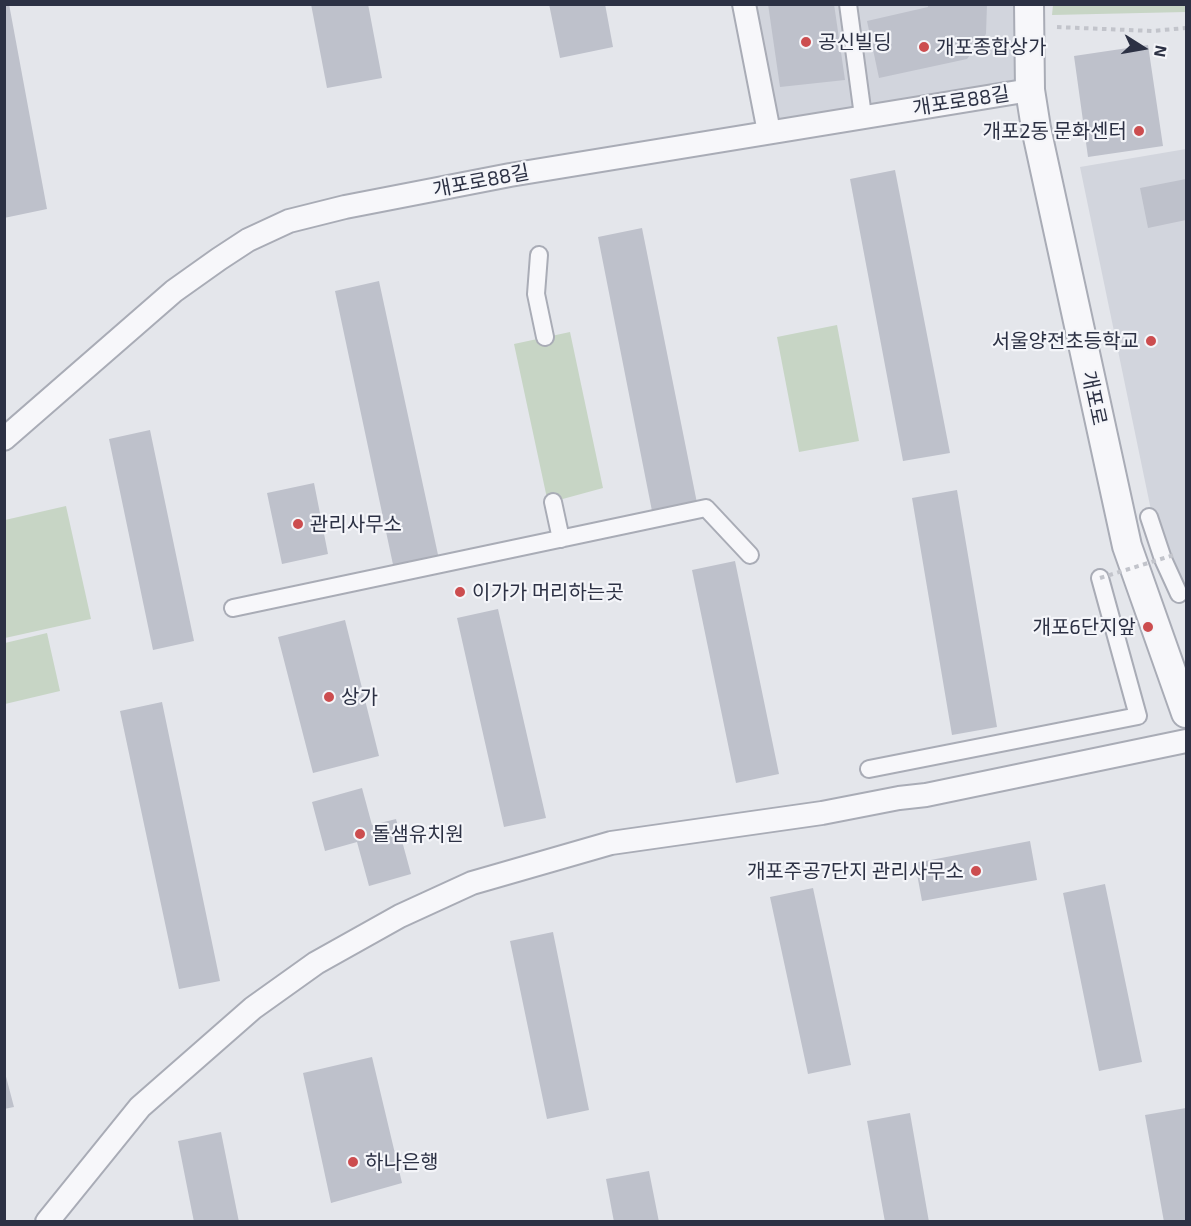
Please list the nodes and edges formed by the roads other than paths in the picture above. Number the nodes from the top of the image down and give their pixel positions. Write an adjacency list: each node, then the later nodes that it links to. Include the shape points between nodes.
1 (744, 4): 6 (street)
2 (848, 4): 5 (street)
3 (1029, 4): 4 (street, 개포로)
4 (1030, 90): 5 (street, 개포로88길); 17 (street, 개포로, via 1035,128 1127,546)
5 (863, 116): 6 (street, 개포로88길)
6 (769, 132): 9 (street, 개포로88길, via 510,175 289,221 248,240 174,291)
7 (539, 255): 8 (street, via 536,294)
8 (545, 338)
9 (4, 439)
10 (553, 502): 12 (street)
11 (1149, 517): 15 (street, via 1170,557)
12 (561, 539): 13 (street, via 706,508); 16 (street)
13 (750, 555)
14 (1100, 578): 19 (street, via 1138,716)
15 (1179, 594)
16 (233, 608)
17 (1186, 713)
18 (1186, 741): 20 (street, via 926,795 610,843 472,883 400,916 316,963 252,1008 140,1107)
19 (868, 770)
20 (47, 1221)

